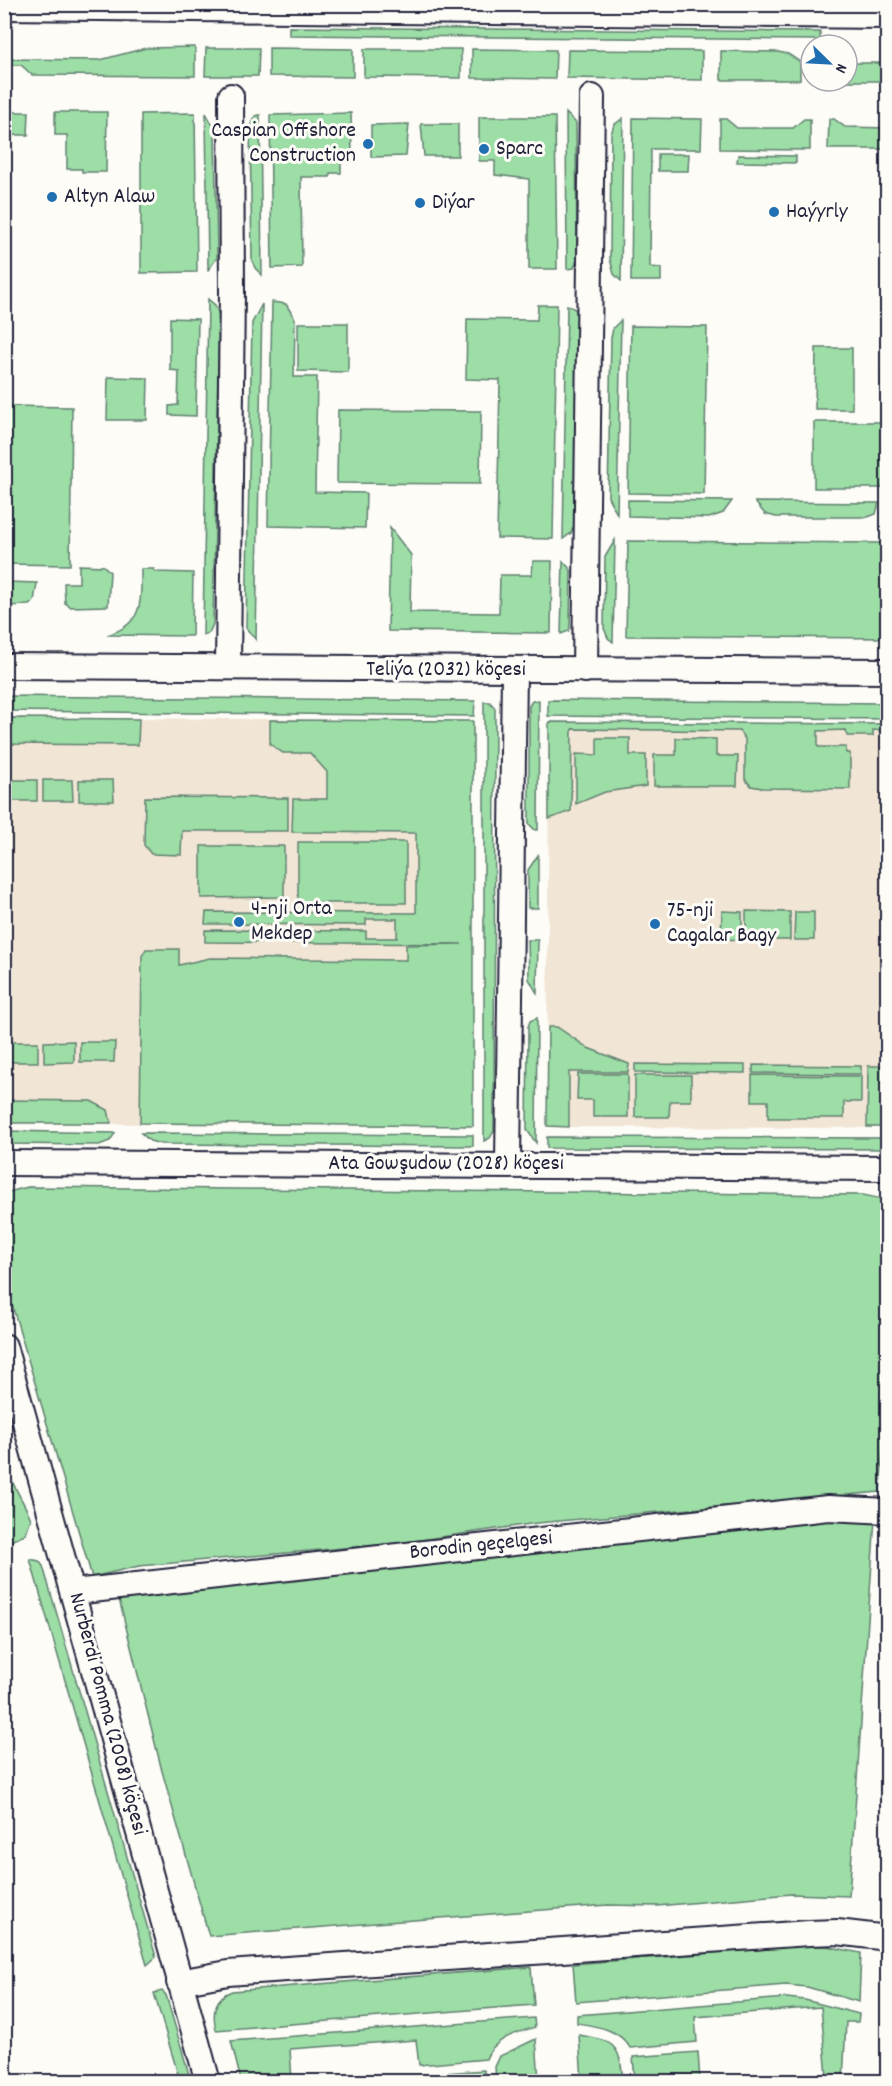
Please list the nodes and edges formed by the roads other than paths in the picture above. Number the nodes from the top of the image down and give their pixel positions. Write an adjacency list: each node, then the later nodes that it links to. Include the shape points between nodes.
1 (4, 7): 2 (street)
2 (888, 16)
3 (231, 96): 6 (street)
4 (592, 97): 8 (street)
5 (4, 666): 6 (street, Teliýa (2032) köçesi)
6 (228, 667): 7 (street, Teliýa (2032) köçesi)
7 (514, 670): 8 (street, Teliýa (2032) köçesi); 11 (street)
8 (585, 670): 9 (street, Teliýa (2032) köçesi)
9 (888, 671)
10 (4, 1163): 11 (street, Ata Gowşudow (2028) köçesi)
11 (508, 1164): 12 (street, Ata Gowşudow (2028) köçesi)
12 (888, 1168)
13 (4, 1346): 15 (street, Nurberdi Pomma (2008) köçesi)
14 (888, 1511): 15 (street, Borodin geçelgesi, via 828,1508)
15 (74, 1593): 17 (street, Nurberdi Pomma (2008) köçesi)
16 (887, 1930): 17 (street, via 228,1973)
17 (178, 1982): 18 (street, Nurberdi Pomma (2008) köçesi)
18 (208, 2082)

